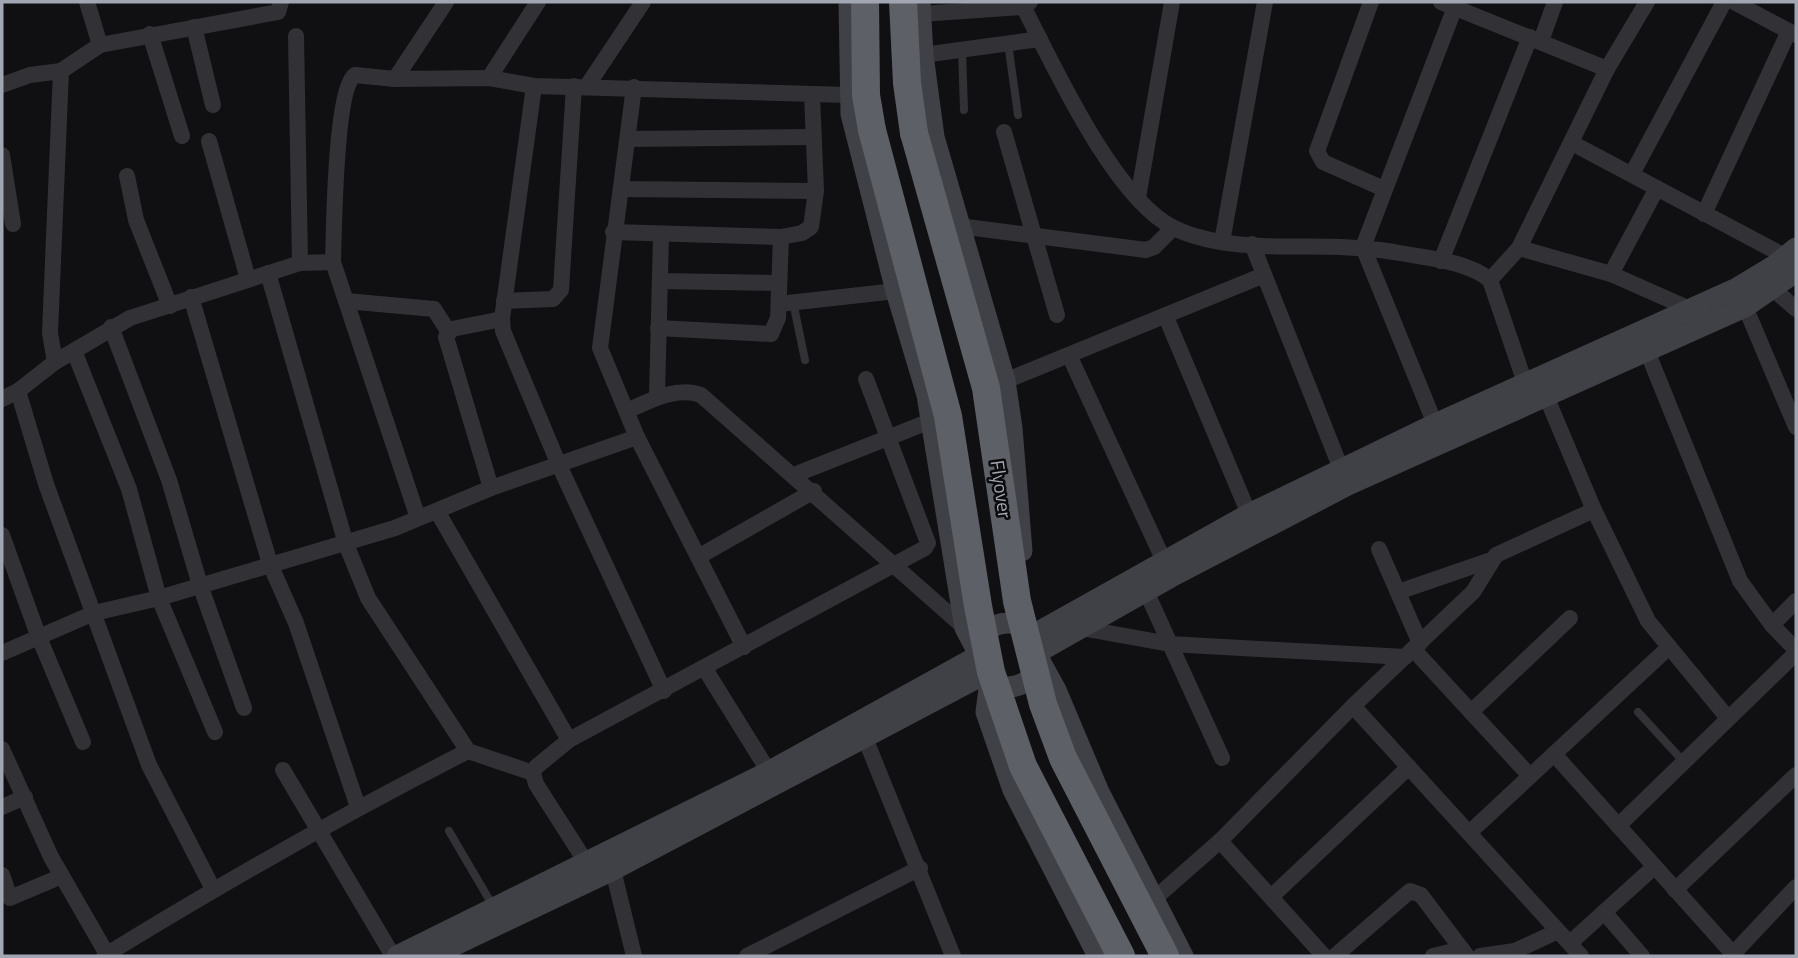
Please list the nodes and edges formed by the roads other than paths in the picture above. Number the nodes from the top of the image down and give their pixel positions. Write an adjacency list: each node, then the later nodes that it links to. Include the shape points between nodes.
1 (87, 2): 27 (street)
2 (281, 2): 20 (street, via 278,12)
3 (446, 2): 33 (street)
4 (538, 2): 32 (street)
5 (643, 2): 36 (street)
6 (849, 2): 39 (main road)
7 (865, 2): 205 (highway, bridge, via 865,86 872,130 948,415 991,672 1023,766)
8 (1172, 2): 56 (street)
9 (1265, 2): 65 (street)
10 (1371, 2): 54 (street, via 1317,151 1323,162)
11 (1555, 2): 25 (street)
12 (1647, 2): 30 (street)
13 (1724, 2): 50 (street)
14 (1734, 2): 21 (street)
15 (1025, 3): 18 (street); 24 (street)
16 (1448, 5): 19 (street); 54 (street)
17 (915, 6): 18 (street); 29 (main road); 206 (highway, Flyover, bridge, via 907,83 914,133 986,388 1017,601 1043,704 1068,768)
18 (970, 6)
19 (1474, 8): 25 (street)
20 (194, 27): 22 (street); 40 (street)
21 (1793, 33): 57 (street)
22 (150, 34): 27 (street); 44 (street)
23 (296, 36): 72 (street)
24 (1040, 39): 26 (street); 56 (street, via 1106,156)
25 (1536, 39): 30 (street); 70 (street)
26 (1009, 43): 28 (street); 42 (lane)
27 (100, 45): 31 (street)
28 (962, 50): 29 (street); 41 (lane)
29 (923, 55): 59 (main road, via 934,137)
30 (1607, 69): 48 (street)
31 (61, 71): 34 (street); 100 (street, via 50,333)
32 (489, 78): 33 (street); 35 (street)
33 (395, 79): 71 (street, via 355,75 348,83 338,139)
34 (2, 85)
35 (534, 86): 36 (street); 85 (street)
36 (581, 86): 37 (street); 85 (street, via 561,290 553,299)
37 (634, 87): 38 (street); 46 (street)
38 (812, 94): 39 (street); 45 (street)
39 (848, 95): 81 (main road)
40 (214, 104)
41 (964, 110)
42 (1018, 115)
43 (1004, 132): 63 (street)
44 (182, 136)
45 (813, 137): 46 (street); 55 (street)
46 (628, 139): 53 (street)
47 (209, 141): 76 (street)
48 (1572, 143): 50 (street); 68 (street)
49 (2, 159): 58 (street)
50 (1632, 174): 52 (street)
51 (127, 176): 87 (street, via 136,220)
52 (1657, 188): 57 (street); 74 (street)
53 (621, 189): 55 (street); 61 (street)
54 (1384, 190): 67 (street)
55 (816, 191): 64 (street, via 811,227)
56 (1138, 198): 60 (street)
57 (1704, 214): 69 (street)
58 (13, 224)
59 (959, 226): 63 (street); 102 (main road)
60 (1173, 228): 63 (street, via 1146,250); 65 (street)
61 (613, 232): 62 (street); 108 (street, via 600,348)
62 (661, 235): 64 (street); 78 (street)
63 (1034, 236): 90 (street)
64 (781, 237): 79 (street)
65 (1222, 242): 66 (street)
66 (1252, 244): 67 (street); 75 (street)
67 (1363, 247): 70 (street); 110 (street)
68 (1519, 248): 74 (street); 77 (street)
69 (1794, 260): 80 (main road)
70 (1441, 261): 77 (street, via 1473,269)
71 (333, 262): 72 (street); 84 (street)
72 (300, 263): 73 (street)
73 (268, 273): 76 (street); 124 (street)
74 (1611, 274): 88 (street)
75 (1264, 275): 91 (street); 116 (street)
76 (248, 279): 83 (street)
77 (1490, 280): 103 (street)
78 (660, 281): 79 (street); 94 (street)
79 (779, 283): 86 (street)
80 (1766, 283): 82 (main road); 89 (street)
81 (896, 291): 86 (street); 109 (main road)
82 (1741, 297): 88 (main road); 97 (main road); 111 (street)
83 (191, 298): 87 (street); 129 (street)
84 (346, 301): 95 (street, via 434,309); 122 (street)
85 (505, 301): 92 (street)
86 (786, 303): 94 (street, via 771,334); 99 (lane)
87 (170, 306): 93 (street)
88 (1690, 309): 103 (main road)
89 (1796, 309)
90 (1056, 315)
91 (1166, 317): 98 (street); 121 (street)
92 (502, 319): 95 (street); 114 (street)
93 (111, 327): 96 (street); 131 (street, via 169,480)
94 (658, 328): 106 (street)
95 (448, 331): 117 (street, via 446,342)
96 (74, 351): 100 (street); 134 (street, via 129,489)
97 (1647, 351): 105 (main road); 138 (street, via 1741,581)
98 (1070, 357): 102 (street); 128 (street)
99 (805, 360)
100 (55, 362): 104 (street)
101 (866, 379): 113 (street)
102 (1005, 381): 142 (main road)
103 (1525, 383): 110 (main road)
104 (18, 391): 107 (street); 136 (street, via 46,484)
105 (1546, 396): 116 (main road); 119 (street)
106 (657, 397): 108 (street); 115 (street, via 685,392 701,395)
107 (2, 399)
108 (627, 411): 112 (street)
109 (933, 420): 113 (street); 139 (main road)
110 (1435, 424): 116 (main road)
111 (1796, 427)
112 (637, 436): 114 (street); 126 (street)
113 (890, 438): 115 (street); 130 (street, via 928,538 925,548)
114 (559, 465): 117 (street); 151 (street)
115 (794, 475): 118 (street)
116 (1344, 477): 121 (main road); 132 (main road)
117 (491, 488): 120 (street)
118 (814, 491): 126 (street); 130 (street)
119 (1594, 510): 127 (street, via 1504,550); 145 (street, via 1648,621)
120 (438, 511): 122 (street); 159 (street)
121 (1249, 514): 128 (main road)
122 (418, 518): 124 (street)
123 (2, 535): 141 (street)
124 (346, 544): 129 (street); 162 (street, via 379,617)
125 (1379, 549): 133 (street)
126 (698, 557): 144 (street)
127 (1492, 560): 133 (street); 146 (street, via 1473,592)
128 (1164, 561): 142 (main road)
129 (270, 564): 131 (street); 174 (street, via 296,623)
130 (891, 565): 139 (street); 144 (street)
131 (200, 585): 134 (street); 153 (street)
132 (1146, 591): 140 (main road); 143 (street)
133 (1398, 592): 146 (street)
134 (159, 598): 136 (street); 158 (street)
135 (1796, 601): 138 (street)
136 (94, 613): 141 (street); 186 (street, via 149,765)
137 (1570, 618): 154 (street)
138 (1772, 625): 147 (street)
139 (965, 628): 149 (main road)
140 (1081, 628): 142 (main road); 143 (street)
141 (38, 635): 148 (street); 160 (street)
142 (1035, 644): 149 (main road, via 1036,671 1020,685 1010,687); 149 (main road, via 1014,623 994,626 980,639); 190 (main road, via 1098,792)
143 (1170, 644): 146 (street); 164 (street)
144 (744, 647): 150 (street)
145 (1667, 649): 156 (street); 163 (street)
146 (1413, 650): 152 (street); 154 (street)
147 (1796, 652): 156 (street)
148 (2, 653)
149 (981, 666): 157 (main road); 204 (main road, via 986,712 1013,790)
150 (705, 669): 151 (street); 171 (street)
151 (664, 691): 159 (street)
152 (1353, 706): 166 (street); 179 (street)
153 (244, 708)
154 (1471, 712): 170 (street)
155 (1638, 712): 165 (lane)
156 (1727, 717): 165 (street)
157 (862, 731): 171 (main road); 181 (street)
158 (215, 732)
159 (569, 740): 168 (street)
160 (83, 742)
161 (2, 749): 172 (street)
162 (468, 751): 168 (street); 174 (street)
163 (1554, 754): 170 (street); 175 (street)
164 (1222, 758)
165 (1683, 761): 175 (street)
166 (1409, 767): 178 (street); 188 (street)
167 (283, 770): 176 (street)
168 (533, 773): 182 (street, via 536,784)
169 (1796, 775): 187 (street)
170 (1530, 776): 178 (street)
171 (773, 778): 182 (main road)
172 (25, 797): 173 (street); 184 (street)
173 (2, 807)
174 (358, 807): 176 (street)
175 (1618, 826): 180 (street)
176 (318, 831): 186 (street); 199 (street)
177 (449, 831): 191 (lane)
178 (1469, 833): 193 (street)
179 (1220, 841): 188 (street); 190 (street)
180 (1654, 867): 187 (street); 192 (street)
181 (920, 868): 202 (street); 203 (street)
182 (598, 871): 191 (main road); 200 (main road); 201 (street)
183 (2, 875): 189 (street)
184 (62, 876): 189 (street); 198 (street)
185 (1796, 887): 197 (street)
186 (212, 889): 198 (street)
187 (1675, 890): 197 (street)
188 (1270, 897): 208 (street)
189 (6, 899)
190 (1154, 899): 207 (main road)
191 (494, 909): 199 (main road)
192 (1604, 912): 194 (street); 213 (street)
193 (1558, 931): 194 (street); 196 (street)
194 (1570, 943): 212 (street)
195 (1464, 952): 209 (street, via 1421,895 1410,891); 210 (street)
196 (1514, 953): 211 (street)
197 (1734, 955)
198 (106, 956)
199 (395, 956)
200 (432, 956)
201 (634, 956)
202 (747, 956)
203 (953, 956)
204 (1098, 956)
205 (1121, 956)
206 (1166, 956)
207 (1183, 956)
208 (1324, 956)
209 (1335, 956)
210 (1433, 956)
211 (1480, 956)
212 (1581, 956)
213 (1642, 956)

